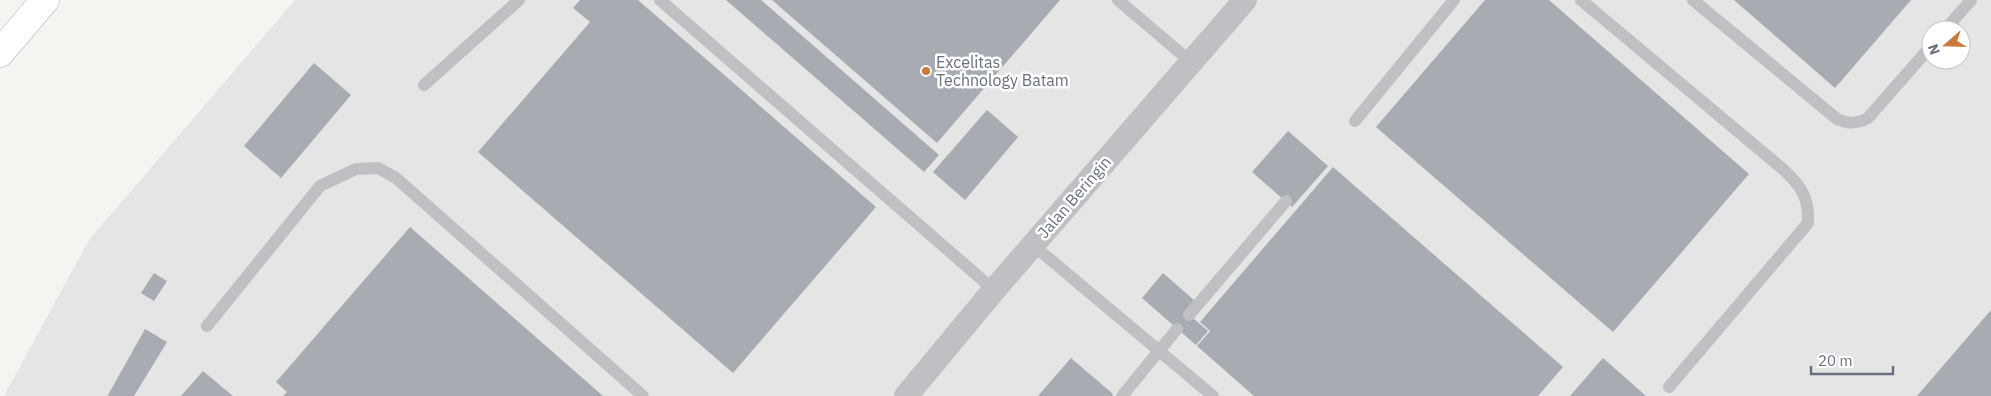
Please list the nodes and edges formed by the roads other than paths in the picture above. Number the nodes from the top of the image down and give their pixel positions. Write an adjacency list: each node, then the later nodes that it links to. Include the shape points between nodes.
1 (45, 0): 11 (main road)
2 (519, 0): 14 (lane)
3 (660, 0): 18 (lane)
4 (1118, 0): 13 (lane)
5 (1245, 0): 13 (street, Jalan Beringin)
6 (1454, 0): 15 (lane)
7 (1581, 0): 23 (lane, via 1784,170 1796,182 1809,207 1808,223)
8 (1693, 0): 12 (lane, via 1845,123 1868,118)
9 (1971, 0): 10 (lane)
10 (1954, 20)
11 (0, 53)
12 (1921, 57)
13 (1191, 62): 17 (street, Jalan Beringin)
14 (424, 85)
15 (1355, 121)
16 (1286, 201): 19 (lane)
17 (1033, 244): 18 (street, Jalan Beringin); 22 (lane)
18 (994, 290): 25 (street, Jalan Beringin)
19 (1189, 314)
20 (207, 326): 24 (lane, via 320,186 356,169 378,168 396,178)
21 (1177, 329): 22 (lane)
22 (1159, 350): 26 (lane); 27 (lane)
23 (1669, 387)
24 (643, 396)
25 (906, 396)
26 (1122, 396)
27 (1213, 396)

